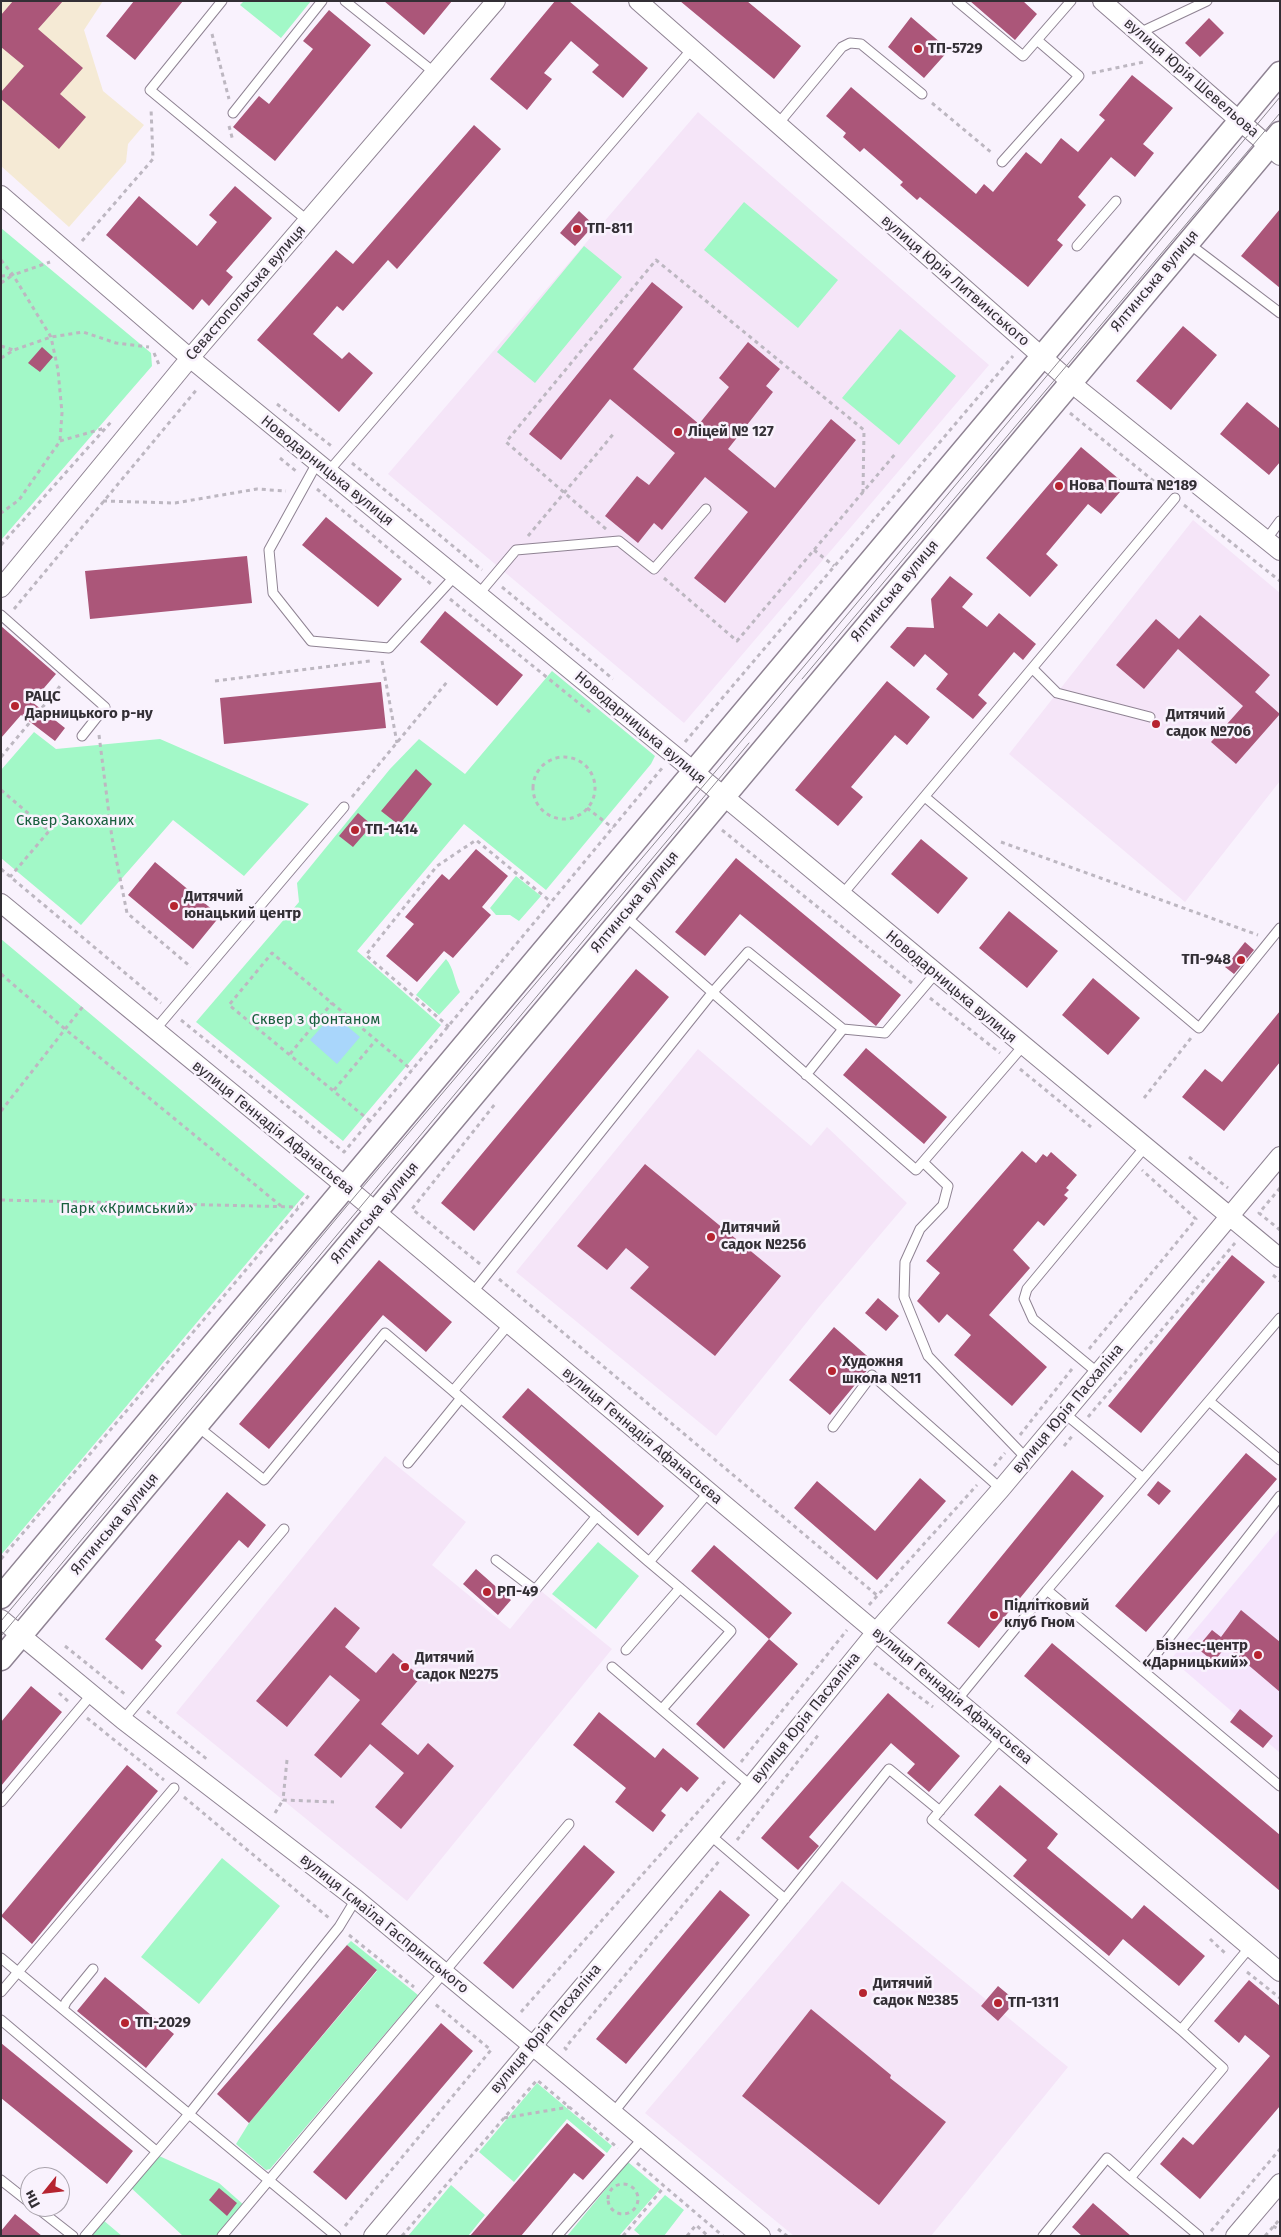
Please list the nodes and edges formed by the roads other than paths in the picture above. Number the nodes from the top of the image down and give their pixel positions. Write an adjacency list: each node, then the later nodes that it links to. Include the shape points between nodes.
1 (222, 1): 23 (lane, via 150,90)
2 (322, 1): 16 (lane)
3 (345, 1): 13 (lane)
4 (496, 1): 13 (street, Севастопольська вулиця)
5 (638, 1): 12 (street, вулиця Юрія Литвинського)
6 (957, 1): 11 (lane, via 1023,56)
7 (1071, 1): 11 (lane)
8 (1102, 1): 10 (street, вулиця Юрія Шевельова)
9 (1207, 1): 10 (lane)
10 (1139, 33): 17 (street, вулиця Юрія Шевельова)
11 (1037, 40): 20 (lane, via 1079,76)
12 (692, 49): 18 (street, вулиця Юрія Литвинського); 30 (lane, via 343,455)
13 (435, 73): 23 (street, Севастопольська вулиця)
14 (1280, 73): 17 (street)
15 (922, 94): 18 (lane, via 861,44 850,43 842,47)
16 (233, 113)
17 (1240, 121): 19 (street, вулиця Юрія Шевельова); 27 (street)
18 (778, 124): 27 (street, вулиця Юрія Литвинського)
19 (1276, 145): 24 (street, Ялтинська вулиця)
20 (1002, 162)
21 (1, 195): 28 (street, Новодарницька вулиця)
22 (1116, 201): 25 (lane)
23 (308, 221): 28 (street, Севастопольська вулиця)
24 (1187, 243): 26 (lane); 29 (street, Ялтинська вулиця)
25 (1077, 246)
26 (1280, 312)
27 (1034, 350): 29 (street, вулиця Юрія Литвинського); 42 (street)
28 (190, 358): 30 (street, Новодарницька вулиця); 36 (street, Севастопольська вулиця)
29 (1070, 381): 34 (street, вулиця Юрія Литвинського); 43 (street, Ялтинська вулиця)
30 (323, 467): 35 (street, Новодарницька вулиця); 35 (lane, via 307,481 269,550 273,593 311,641 389,648)
31 (1175, 498): 39 (lane)
32 (706, 509): 37 (lane, via 654,570 620,541 516,550)
33 (1280, 521): 34 (lane)
34 (1273, 545)
35 (455, 576): 37 (street, Новодарницька вулиця)
36 (1, 588)
37 (478, 594): 42 (street, Новодарницька вулиця)
38 (4, 617): 41 (lane, via 105,708)
39 (1033, 669): 40 (lane, via 1057,693); 44 (lane)
40 (1150, 717)
41 (82, 736)
42 (694, 772): 43 (street, Новодарницька вулиця); 59 (street)
43 (723, 797): 46 (street, Новодарницька вулиця); 48 (street, Ялтинська вулиця)
44 (925, 797): 46 (lane); 49 (lane, via 1199,1028)
45 (344, 807): 53 (lane)
46 (841, 896): 50 (street, Новодарницька вулиця)
47 (1, 903): 53 (street, вулиця Геннадія Афанасьєва)
48 (624, 915): 51 (lane); 60 (street, Ялтинська вулиця)
49 (1280, 928)
50 (935, 974): 52 (lane, via 885,1033); 54 (street, Новодарницька вулиця)
51 (712, 993): 52 (lane, via 748,952); 55 (lane); 63 (lane)
52 (843, 1029): 55 (lane)
53 (154, 1031): 59 (street, вулиця Геннадія Афанасьєва)
54 (1023, 1046): 56 (street, Новодарницька вулиця); 58 (lane)
55 (806, 1075): 58 (lane, via 916,1170)
56 (1145, 1147): 61 (street, Новодарницька вулиця); 66 (lane, via 1026,1289 1024,1299 1033,1319)
57 (1280, 1156): 61 (street, вулиця Юрія Пасхаліна)
58 (923, 1162): 73 (lane, via 948,1186 943,1205 920,1229 905,1262 904,1297 928,1356)
59 (346, 1187): 60 (street, вулиця Геннадія Афанасьєва); 86 (street)
60 (376, 1212): 63 (street, вулиця Геннадія Афанасьєва); 71 (street, Ялтинська вулиця)
61 (1230, 1216): 62 (street, Новодарницька вулиця); 66 (street, вулиця Юрія Пасхаліна)
62 (1280, 1258)
63 (472, 1293): 65 (street, вулиця Геннадія Афанасьєва)
64 (1280, 1318): 69 (lane)
65 (509, 1324): 67 (lane); 78 (street, вулиця Геннадія Афанасьєва)
66 (1098, 1374): 70 (street, вулиця Юрія Пасхаліна)
67 (452, 1391): 68 (lane); 71 (lane, via 386,1333 264,1480)
68 (461, 1398): 75 (lane); 80 (lane)
69 (1209, 1401): 74 (lane); 76 (lane)
70 (1064, 1413): 73 (street, вулиця Юрія Пасхаліна); 76 (lane)
71 (197, 1426): 89 (street, Ялтинська вулиця)
72 (833, 1428): 77 (lane, via 872,1376)
73 (1026, 1458): 77 (street, вулиця Юрія Пасхаліна)
74 (1280, 1460)
75 (408, 1463)
76 (1143, 1478): 85 (lane)
77 (1001, 1488): 88 (street, вулиця Юрія Пасхаліна)
78 (709, 1492): 83 (lane); 88 (street, вулиця Геннадія Афанасьєва)
79 (1280, 1496): 93 (lane)
80 (597, 1516): 82 (lane, via 535,1590); 83 (lane)
81 (284, 1529): 97 (lane)
82 (496, 1560)
83 (649, 1562): 84 (lane)
84 (680, 1588): 90 (lane); 96 (lane, via 731,1631)
85 (1047, 1590): 93 (lane); 95 (lane)
86 (1, 1598)
87 (1, 1618): 89 (street, вулиця Ісмаїла Гаспринського)
88 (876, 1632): 95 (street, вулиця Геннадія Афанасьєва); 99 (street, вулиця Юрія Пасхаліна)
89 (22, 1635): 91 (street, Ялтинська вулиця); 94 (street, вулиця Ісмаїла Гаспринського)
90 (626, 1650)
91 (1, 1659)
92 (612, 1667): 96 (lane)
93 (1143, 1671): 100 (lane)
94 (92, 1694): 97 (street, вулиця Ісмаїла Гаспринського); 102 (lane)
95 (957, 1700): 98 (street, вулиця Геннадія Афанасьєва)
96 (662, 1709): 99 (lane)
97 (123, 1720): 106 (street, вулиця Ісмаїла Гаспринського)
98 (1001, 1738): 103 (lane); 108 (street, вулиця Геннадія Афанасьєва)
99 (751, 1786): 105 (street, вулиця Юрія Пасхаліна)
100 (1280, 1786)
101 (174, 1788): 111 (lane)
102 (1, 1802)
103 (940, 1811): 107 (lane, via 889,1769); 117 (lane, via 932,1820)
104 (569, 1824): 112 (lane)
105 (710, 1835): 107 (lane); 118 (street, вулиця Юрія Пасхаліна)
106 (356, 1899): 112 (street, вулиця Ісмаїла Гаспринського); 120 (lane, via 339,1927)
107 (785, 1899): 119 (lane)
108 (1250, 1947): 113 (street, вулиця Геннадія Афанасьєва); 117 (lane)
109 (1, 1958): 111 (lane)
110 (94, 1969): 115 (lane)
111 (18, 1972): 114 (lane); 115 (lane)
112 (445, 1972): 118 (street, вулиця Ісмаїла Гаспринського); 125 (lane)
113 (1280, 1972)
114 (1, 1992)
115 (63, 2010): 120 (lane)
116 (1, 2020): 122 (lane)
117 (1181, 2030): 123 (lane, via 1223,2068)
118 (533, 2046): 119 (street, вулиця Ісмаїла Гаспринського); 133 (street, вулиця Юрія Пасхаліна)
119 (613, 2113): 121 (street, вулиця Ісмаїла Гаспринського)
120 (188, 2114): 122 (lane); 125 (lane)
121 (643, 2138): 134 (lane); 135 (street, вулиця Ісмаїла Гаспринського)
122 (156, 2151): 130 (lane)
123 (1130, 2178): 136 (lane, via 1107,2158); 137 (lane)
124 (1, 2180): 127 (lane)
125 (269, 2180): 131 (lane); 132 (lane)
126 (1280, 2183): 138 (street)
127 (20, 2195)
128 (49, 2217): 129 (lane)
129 (73, 2236)
130 (85, 2236)
131 (222, 2236)
132 (336, 2236)
133 (373, 2236)
134 (558, 2236)
135 (761, 2236)
136 (1043, 2236)
137 (1199, 2236)
138 (1235, 2236)

